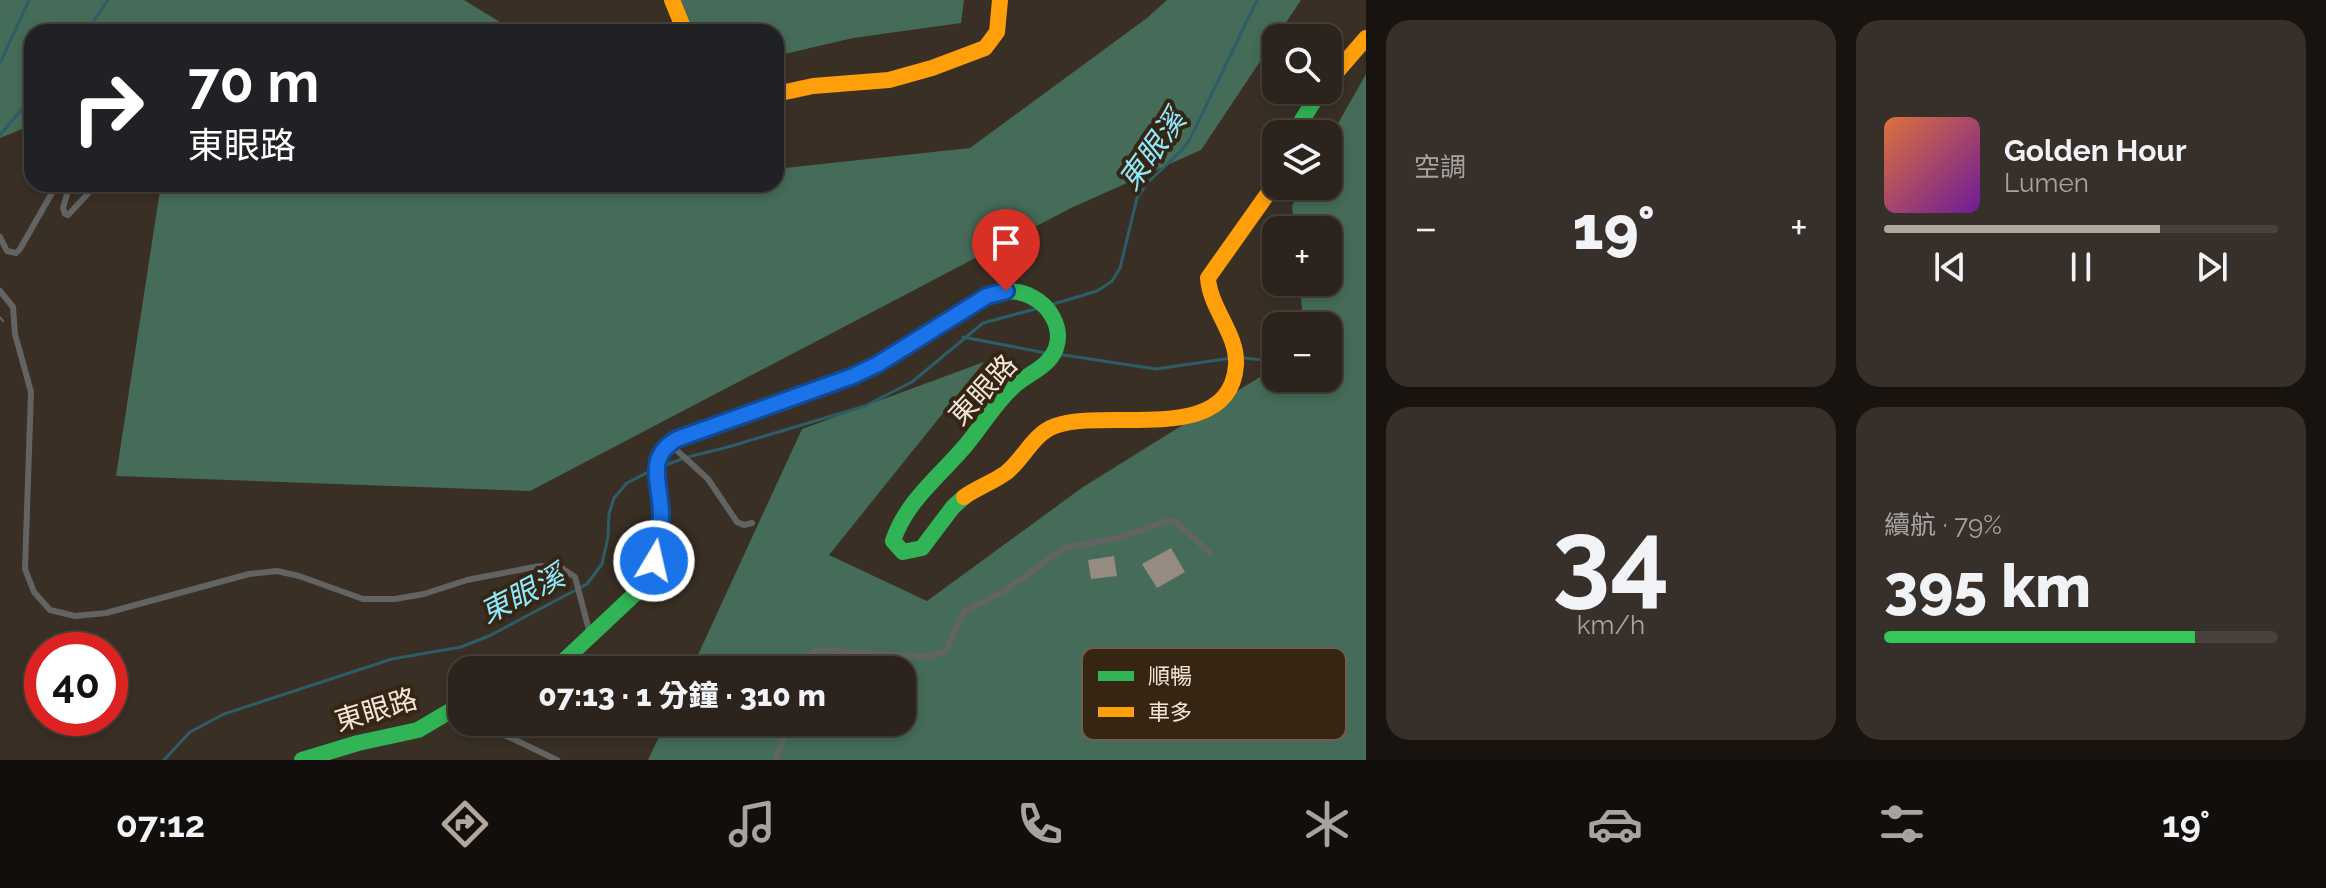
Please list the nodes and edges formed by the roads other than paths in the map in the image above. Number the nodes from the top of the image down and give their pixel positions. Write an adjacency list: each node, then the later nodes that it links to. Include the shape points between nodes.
1 (672, 0): 3 (street)
2 (1000, 0): 6 (street, via 999,31 985,48 879,82)
3 (682, 24)
4 (1366, 38): 5 (street)
5 (1342, 66)
6 (784, 92)
7 (52, 192): 11 (lane, via 16,253 7,251)
8 (68, 192): 9 (lane, via 63,208 68,215)
9 (90, 192)
10 (1263, 200): 13 (street, 東眼路, via 1208,278 1207,293 1237,354 1234,378 1221,401 1182,417 1078,420 1049,427 1011,468 956,504 922,548 903,552 896,547 893,541 904,516 1005,395 1051,358 1057,346 1056,320 1038,300 1023,293 987,296 866,370)
11 (0, 237)
12 (0, 291): 16 (lane, via 13,307 31,392 25,569 34,592 50,610 75,616 106,613 277,571 363,599 410,597 540,566 560,567 575,577)
13 (669, 443): 14 (lane, via 708,479 737,522); 16 (street, via 656,462 661,514 654,561 637,592)
14 (752, 523)
15 (1210, 553): 20 (lane, via 1176,522 1167,521 1122,537 1064,548 1006,590 964,611 946,652)
16 (590, 634): 17 (street)
17 (573, 656)
18 (808, 656): 19 (lane, via 817,650)
19 (911, 656)
20 (916, 656)
21 (448, 712): 24 (street, 東眼路, via 418,730)
22 (506, 736): 25 (lane)
23 (784, 736): 26 (lane)
24 (302, 760)
25 (557, 760)
26 (776, 760)

